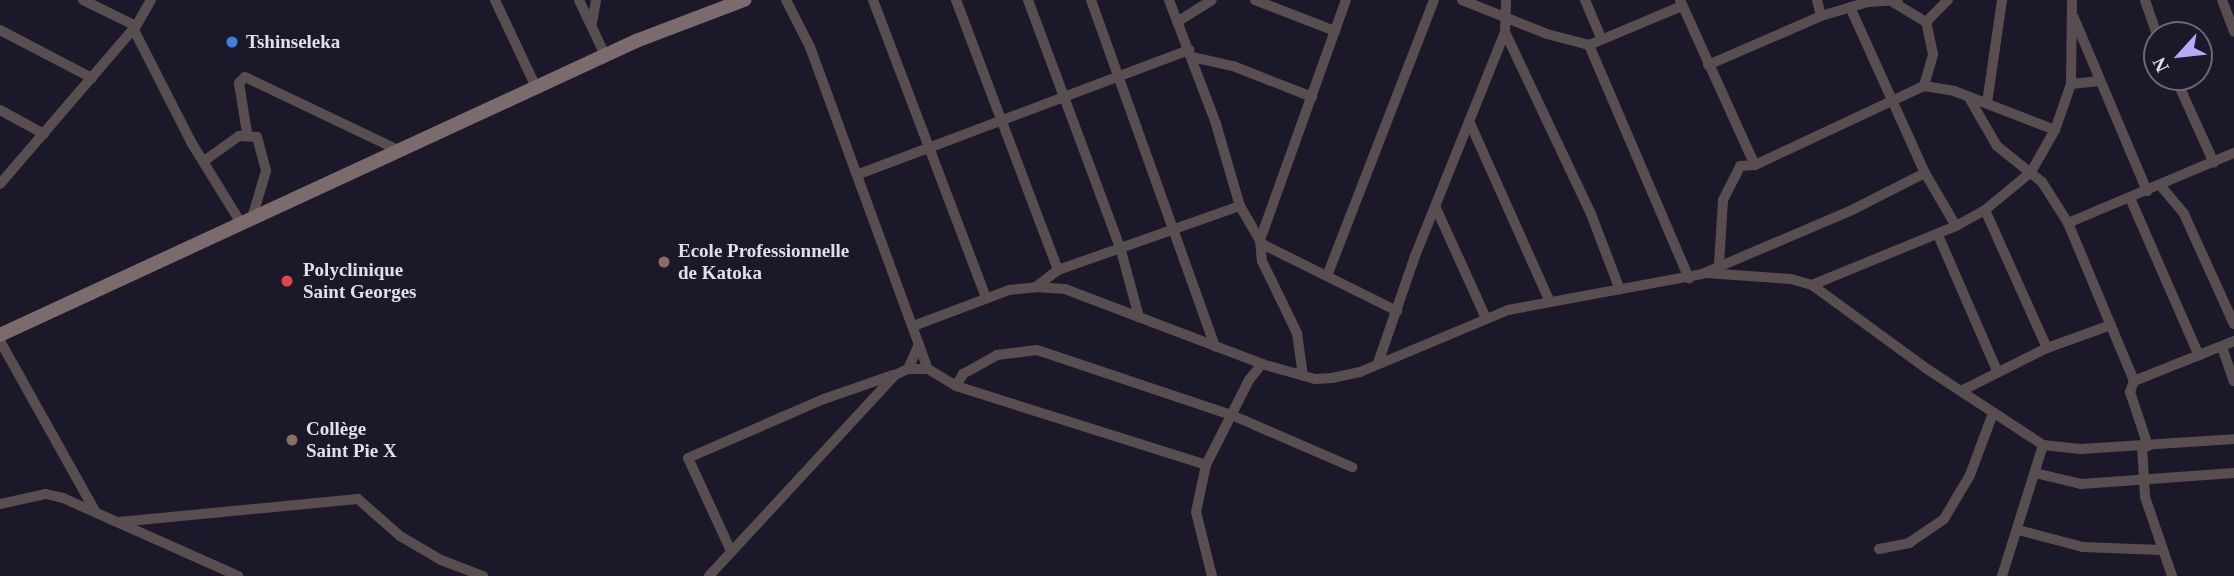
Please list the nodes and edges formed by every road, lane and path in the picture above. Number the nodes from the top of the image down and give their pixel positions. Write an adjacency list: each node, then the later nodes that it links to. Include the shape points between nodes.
1 (83, 0): 34 (street)
2 (151, 0): 34 (street)
3 (495, 0): 50 (street)
4 (579, 0): 36 (street)
5 (596, 0): 36 (street)
6 (744, 0): 43 (street)
7 (786, 0): 71 (street, via 810,47)
8 (873, 0): 63 (street)
9 (956, 0): 58 (street)
10 (1028, 0): 53 (street)
11 (1091, 0): 45 (street)
12 (1169, 0): 32 (street)
13 (1212, 0): 32 (street)
14 (1255, 0): 37 (street)
15 (1346, 0): 37 (street)
16 (1434, 0): 89 (street)
17 (1462, 0): 30 (street)
18 (1506, 0): 30 (street)
19 (1585, 0): 40 (street)
20 (1817, 0): 29 (street)
21 (1948, 0): 33 (street)
22 (2002, 0): 56 (street)
23 (2146, 0): 31 (street)
24 (2222, 0): 39 (street)
25 (1896, 1): 28 (street); 33 (street)
26 (1681, 3): 40 (street); 44 (street)
27 (2072, 5): 47 (street); 48 (street)
28 (1850, 7): 29 (street); 55 (street)
29 (1821, 16): 44 (street)
30 (1508, 18): 38 (street); 41 (street)
31 (2153, 21)
32 (1177, 22): 42 (street)
33 (1926, 22): 49 (street, via 1933,54)
34 (134, 27): 46 (street); 66 (street)
35 (0, 30): 46 (street)
36 (592, 30): 43 (street)
37 (1335, 31): 54 (street)
38 (1505, 32): 59 (street); 93 (street, via 1586,203)
39 (2234, 32)
40 (1602, 40): 41 (street)
41 (1589, 45): 90 (street)
42 (1190, 53): 45 (street); 54 (street); 76 (street)
43 (605, 55): 50 (street)
44 (1708, 65): 68 (street)
45 (1119, 76): 53 (street); 82 (street)
46 (92, 78): 61 (street)
47 (2100, 81): 48 (street); 74 (street)
48 (2071, 84): 60 (street)
49 (1924, 86): 52 (street); 55 (street)
50 (536, 87): 64 (street)
51 (2181, 91): 67 (street)
52 (1968, 96): 56 (street); 69 (street, via 2007,158)
53 (1064, 97): 58 (street); 85 (street)
54 (1312, 97): 84 (street)
55 (1894, 101): 68 (street); 70 (street)
56 (1987, 103): 60 (street)
57 (0, 110): 61 (street)
58 (1001, 121): 63 (street); 87 (street)
59 (1469, 121): 77 (street); 95 (street)
60 (2055, 130): 69 (street)
61 (44, 134): 72 (street)
62 (247, 134): 64 (street, via 239,83 245,77); 66 (street); 79 (street, via 262,143 266,158 265,183)
63 (929, 147): 71 (street); 94 (street)
64 (400, 150): 79 (street)
65 (2233, 156): 67 (street)
66 (204, 161): 79 (street)
67 (2214, 163): 73 (street)
68 (1755, 165): 86 (street, via 1740,166 1730,179 1718,223)
69 (2031, 172): 78 (street); 80 (street)
70 (1925, 173): 81 (street); 86 (street, via 1852,211)
71 (859, 174): 101 (street)
72 (0, 184)
73 (2160, 185): 74 (street); 99 (street, via 2184,214)
74 (2147, 191): 75 (street)
75 (2130, 198): 80 (street); 109 (street)
76 (1240, 206): 82 (street); 84 (street)
77 (1436, 208): 96 (street); 97 (street)
78 (1985, 210): 81 (street); 108 (street)
79 (246, 221): 102 (street)
80 (2068, 223): 100 (street)
81 (1956, 226): 83 (street)
82 (1176, 228): 85 (street); 106 (street)
83 (1938, 235): 91 (street); 114 (street)
84 (1261, 242): 89 (street); 116 (street, via 1262,261 1302,348)
85 (1120, 247): 87 (street); 98 (street)
86 (1718, 264): 88 (street)
87 (1058, 270): 92 (street)
88 (1702, 274): 90 (street); 91 (street, via 1791,279)
89 (1327, 276): 96 (street)
90 (1689, 278): 93 (street)
91 (1812, 285): 120 (street)
92 (1037, 287): 94 (street); 98 (street, via 1065,289)
93 (1620, 290): 95 (street)
94 (986, 298): 101 (street)
95 (1550, 302): 97 (street)
96 (1397, 311): 110 (street)
97 (1485, 316): 110 (street)
98 (1139, 317): 106 (street)
99 (2234, 324)
100 (2111, 325): 108 (street); 117 (street)
101 (916, 326): 105 (street)
102 (0, 335)
103 (0, 341): 132 (street)
104 (2234, 341): 107 (street)
105 (919, 344): 112 (street); 113 (street)
106 (1215, 346): 111 (street)
107 (2222, 347): 109 (street); 118 (street)
108 (2047, 348): 114 (street)
109 (2199, 356): 117 (street)
110 (1378, 363): 116 (street, via 1343,376)
111 (1262, 365): 116 (street); 122 (street, via 1249,380)
112 (908, 369): 113 (street); 115 (street)
113 (928, 369): 119 (street)
114 (1997, 371): 120 (street)
115 (895, 375): 137 (street); 137 (street, via 824,399 688,458)
116 (1303, 376)
117 (2134, 381): 125 (street, via 2130,392)
118 (2234, 381)
119 (956, 386): 122 (street, via 977,364 1027,349); 126 (street)
120 (1961, 391): 121 (street)
121 (1993, 413): 124 (street); 135 (street, via 1970,475 1944,519 1916,540)
122 (1234, 415): 126 (street); 127 (street)
123 (2234, 439): 125 (street)
124 (2043, 445): 125 (street, via 2064,449); 128 (street)
125 (2145, 446): 130 (street)
126 (1206, 465): 141 (street, via 1196,513)
127 (1352, 467)
128 (2035, 473): 130 (street, via 2081,484); 134 (street)
129 (2234, 473): 130 (street)
130 (2144, 482): 136 (street)
131 (0, 504): 132 (street, via 46,494)
132 (95, 510): 133 (street)
133 (119, 522): 138 (street); 139 (street, via 358,499 400,536 440,561)
134 (2018, 530): 136 (street, via 2083,547); 142 (street)
135 (1879, 549)
136 (2161, 550): 143 (street)
137 (731, 551): 140 (street)
138 (238, 576)
139 (483, 576)
140 (709, 576)
141 (1212, 576)
142 (2002, 576)
143 (2172, 576)

